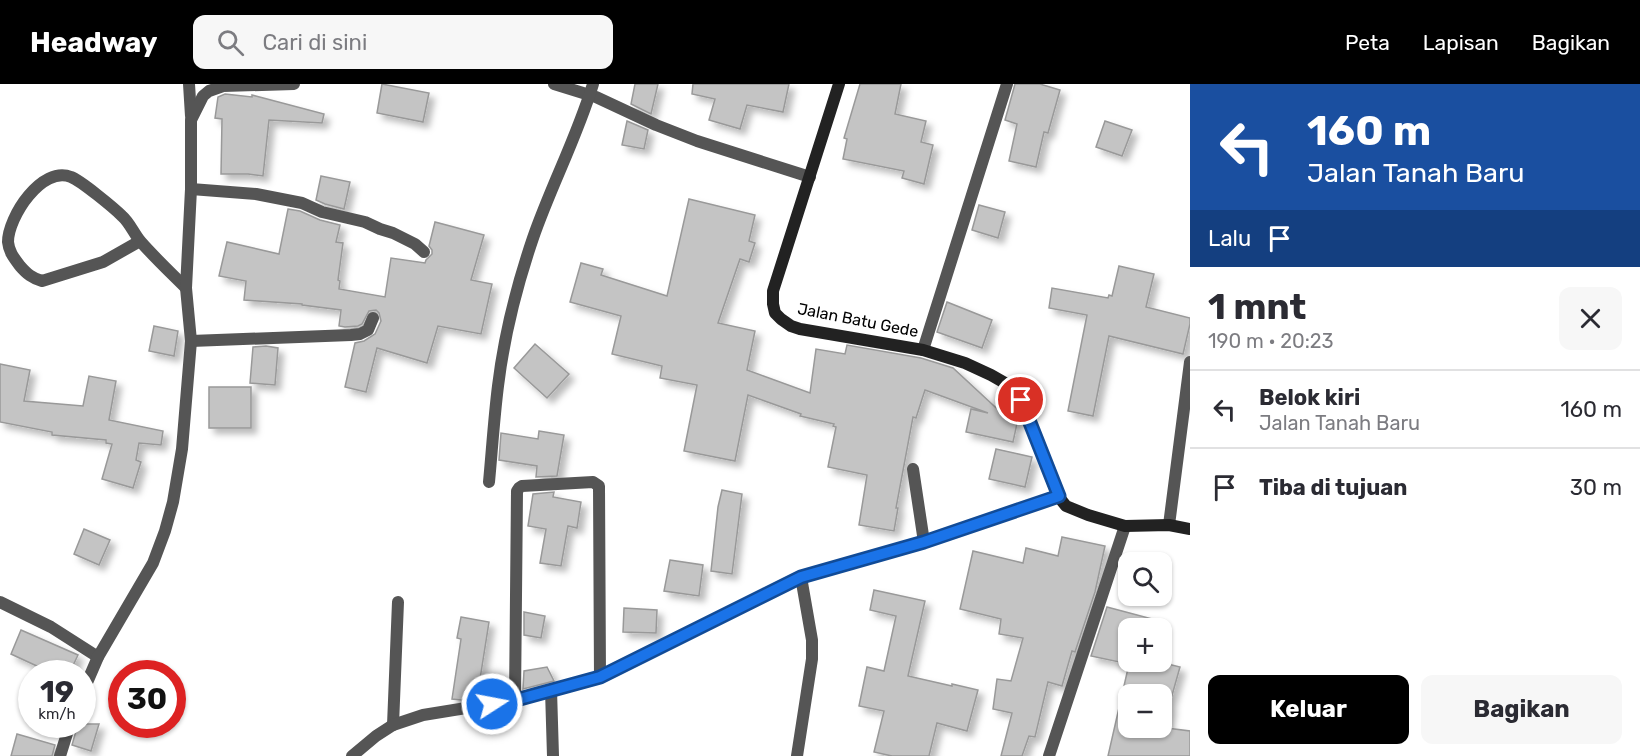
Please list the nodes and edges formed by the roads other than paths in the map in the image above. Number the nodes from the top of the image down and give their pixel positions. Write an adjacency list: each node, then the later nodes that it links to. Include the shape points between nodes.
1 (189, 84): 7 (street)
2 (294, 84): 7 (street, via 209,91)
3 (554, 84): 6 (street)
4 (839, 84): 8 (street, Jalan Batu Gede)
5 (1007, 84): 15 (street)
6 (591, 89): 8 (street, via 656,125); 18 (street, via 533,238 516,299 498,383)
7 (191, 120): 9 (street)
8 (810, 177): 15 (street, Jalan Batu Gede, via 775,281 775,313 800,329)
9 (191, 189): 11 (street, via 256,194 302,203 393,233); 12 (street)
10 (140, 240): 10 (street, via 123,216 74,178 63,174 48,179 30,193 10,230 8,244 11,255 25,271 42,281 103,262); 12 (street)
11 (424, 252)
12 (186, 288): 14 (street)
13 (373, 318): 14 (street, via 368,330 360,334)
14 (191, 341): 27 (street, via 179,474 168,522 153,563)
15 (923, 350): 19 (street, Jalan Batu Gede, via 991,375 1021,400)
16 (1190, 362): 20 (street)
17 (913, 469): 23 (street)
18 (489, 482)
19 (1059, 496): 21 (street, via 1066,506); 23 (street)
20 (1169, 525): 21 (street); 22 (street)
21 (1125, 526): 38 (street)
22 (1190, 529)
23 (924, 542): 24 (street)
24 (801, 577): 29 (street); 37 (street, via 812,659)
25 (0, 602): 27 (street, via 51,627)
26 (398, 602): 32 (street)
27 (98, 657): 28 (street)
28 (96, 662)
29 (600, 677): 30 (street); 31 (street, via 599,486 593,482 522,486 517,491)
30 (551, 690): 31 (street); 36 (street)
31 (516, 700): 32 (street, via 423,715)
32 (393, 725): 35 (street)
33 (66, 738): 34 (street)
34 (60, 756)
35 (352, 756)
36 (553, 756)
37 (797, 756)
38 (1049, 756)

